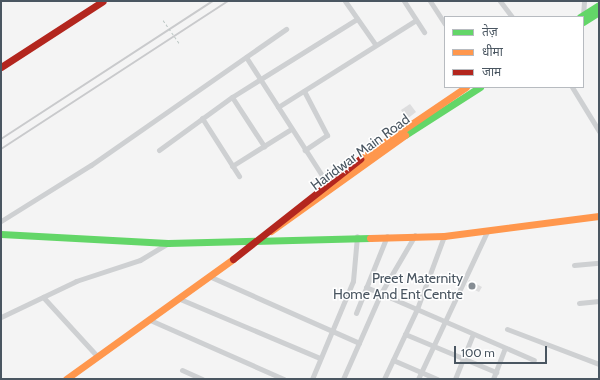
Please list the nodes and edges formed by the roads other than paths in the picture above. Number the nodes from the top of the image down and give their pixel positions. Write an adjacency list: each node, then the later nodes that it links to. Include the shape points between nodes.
1 (103, 1): 20 (main road)
2 (345, 1): 13 (street)
3 (404, 1): 14 (street)
4 (430, 1): 15 (street)
5 (500, 1): 9 (street)
6 (584, 1): 10 (street)
7 (599, 5): 11 (main road)
8 (599, 12): 12 (main road)
9 (511, 16)
10 (582, 16)
11 (584, 16)
12 (584, 17)
13 (356, 19): 18 (street); 21 (street)
14 (416, 20): 17 (street); 18 (street)
15 (444, 22)
16 (286, 29): 19 (street)
17 (424, 32)
18 (375, 44): 25 (street)
19 (246, 57): 21 (street); 38 (street, via 91,165)
20 (1, 68)
21 (260, 78): 26 (street); 27 (street)
22 (464, 88): 36 (main road, Haridwar Main Road, via 421,115)
23 (478, 88): 45 (main road, Haridwar Main Road, via 401,138 284,224)
24 (573, 88): 30 (street)
25 (304, 91): 27 (street); 33 (street, via 327,135)
26 (232, 96): 28 (street); 31 (street)
27 (278, 107): 29 (street)
28 (202, 118): 32 (street); 34 (street)
29 (291, 129): 31 (street); 33 (street)
30 (599, 131)
31 (264, 146): 34 (street)
32 (160, 150)
33 (305, 150): 36 (street)
34 (232, 166): 35 (street)
35 (239, 176)
36 (327, 183): 45 (main road, Haridwar Main Road)
37 (599, 216): 39 (main road)
38 (1, 221)
39 (487, 232): 44 (main road); 60 (street)
40 (1, 234): 46 (main road)
41 (387, 235): 42 (main road); 43 (main road); 50 (street)
42 (415, 235): 44 (main road); 51 (street)
43 (357, 236): 45 (main road); 62 (street, via 353,281)
44 (444, 236): 56 (street)
45 (256, 239): 46 (main road); 49 (main road, Haridwar Main Road)
46 (168, 243): 52 (street, via 140,260 76,281)
47 (599, 262): 48 (street)
48 (574, 266)
49 (211, 277): 53 (main road, Haridwar Main Road); 62 (street)
50 (366, 287): 51 (street); 57 (street)
51 (381, 293): 56 (street); 65 (street)
52 (43, 297): 58 (street); 68 (street)
53 (180, 299): 59 (main road, Haridwar Main Road); 69 (street)
54 (599, 301): 55 (street)
55 (579, 303)
56 (417, 309): 60 (street); 63 (street)
57 (356, 313)
58 (1, 317)
59 (150, 320): 68 (main road, Haridwar Main Road); 79 (street)
60 (444, 321): 64 (street); 66 (street)
61 (507, 329): 73 (street)
62 (333, 332): 65 (street); 69 (street)
63 (405, 334): 66 (street); 71 (street)
64 (473, 334): 67 (street); 70 (street)
65 (359, 343): 81 (street)
66 (433, 345): 70 (street); 75 (street)
67 (505, 348): 72 (street); 76 (street)
68 (98, 357): 77 (main road, Haridwar Main Road)
69 (320, 358): 80 (street)
70 (463, 358): 76 (street); 85 (street)
71 (393, 360): 75 (street); 82 (street)
72 (534, 360)
73 (599, 364)
74 (182, 370): 78 (street)
75 (421, 372): 83 (street); 84 (street)
76 (496, 372): 86 (street)
77 (70, 378)
78 (202, 379)
79 (284, 379)
80 (312, 379)
81 (343, 379)
82 (384, 379)
83 (418, 379)
84 (438, 379)
85 (455, 379)
86 (493, 379)

